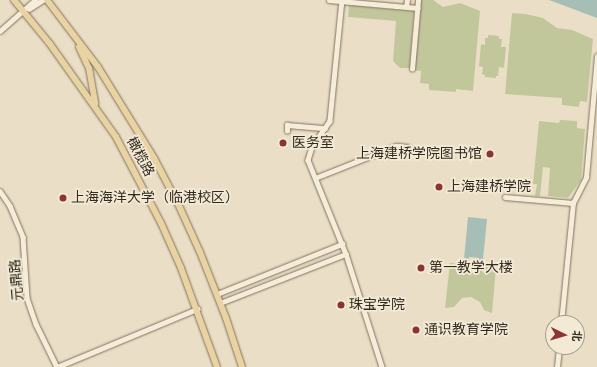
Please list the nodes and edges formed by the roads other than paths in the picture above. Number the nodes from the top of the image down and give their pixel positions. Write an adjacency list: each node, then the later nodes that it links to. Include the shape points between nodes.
1 (14, 0): 11 (main road, 橄榄路)
2 (35, 0): 11 (street)
3 (44, 0): 11 (street)
4 (47, 0): 13 (main road, 橄榄路)
5 (329, 0): 8 (street)
6 (407, 0): 9 (street)
7 (418, 0): 10 (street)
8 (342, 1): 9 (street); 18 (street, via 330,121)
9 (406, 7): 10 (street)
10 (418, 8): 15 (street)
11 (24, 11): 12 (street); 16 (main road, 橄榄路)
12 (0, 31)
13 (73, 33): 16 (main road, via 89,68); 29 (main road, 橄榄路, via 111,86 154,158 183,214)
14 (597, 56): 17 (street)
15 (412, 69)
16 (98, 110): 31 (main road, 橄榄路, via 116,137 161,223)
17 (594, 116): 24 (street, via 586,181)
18 (325, 128): 19 (street, via 287,125); 21 (street, via 309,154 308,160)
19 (287, 131)
20 (408, 147): 21 (street, via 396,146)
21 (315, 178): 25 (street)
22 (0, 191): 34 (street, 元鼎路, via 24,237 27,298 36,324)
23 (505, 197): 24 (street)
24 (573, 203): 32 (street)
25 (342, 244): 26 (street); 27 (street)
26 (346, 254): 28 (street); 37 (street)
27 (308, 258): 28 (street); 29 (street)
28 (312, 267): 30 (street)
29 (217, 294): 30 (main road, 橄榄路)
30 (220, 303): 36 (main road, 橄榄路)
31 (197, 309): 34 (street); 35 (main road, 橄榄路)
32 (562, 315)
33 (558, 355): 38 (street)
34 (57, 367)
35 (217, 367)
36 (242, 367)
37 (382, 367)
38 (557, 367)

